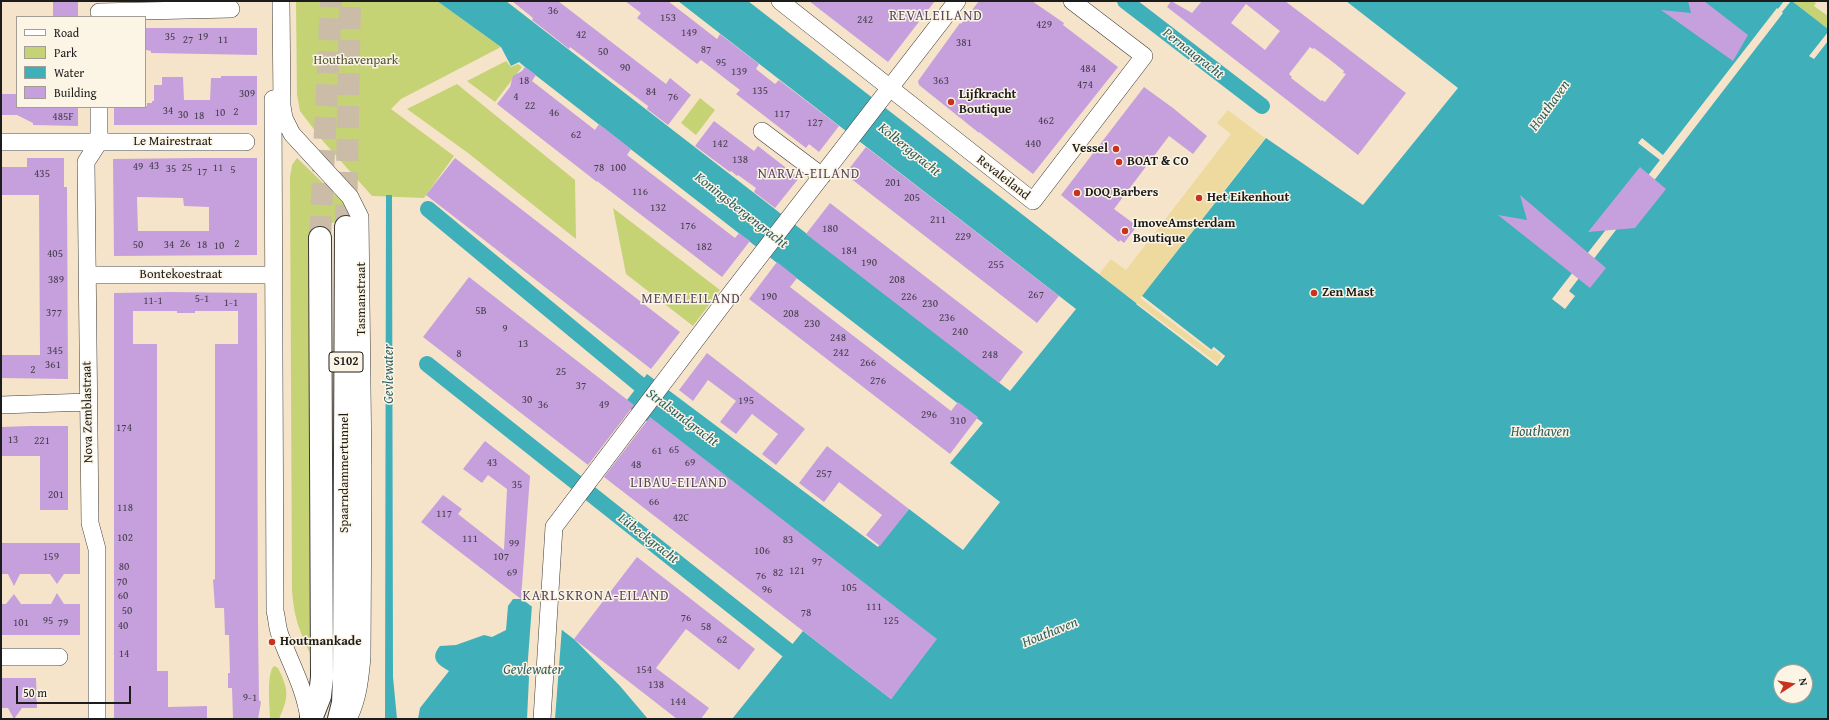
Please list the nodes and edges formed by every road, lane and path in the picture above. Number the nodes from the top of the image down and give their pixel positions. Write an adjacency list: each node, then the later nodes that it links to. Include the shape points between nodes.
1 (271, 1): 18 (street)
2 (281, 1): 26 (street, Tasmanstraat, via 282,106 287,126 350,197 360,217 362,657 359,686)
3 (780, 1): 8 (street, Revaleiland)
4 (957, 1): 8 (street)
5 (1072, 1): 8 (street, Revaleiland, via 1144,56 1033,201)
6 (231, 9): 7 (street)
7 (99, 10)
8 (886, 93): 14 (street)
9 (99, 108): 12 (street)
10 (762, 131): 14 (street)
11 (1, 142): 12 (street, Le Mairestraat)
12 (99, 142): 13 (street, Le Mairestraat); 17 (street, Nova Zemblastraat, via 86,162)
13 (246, 142)
14 (822, 176): 27 (street, via 554,527)
15 (346, 227): 25 (main road, Spaarndammertunnel / S102, via 344,678 343,703)
16 (320, 238): 24 (main road, Spaarndammertunnel / S102, via 322,677 320,696)
17 (87, 275): 18 (street, Bontekoestraat); 19 (street, Nova Zemblastraat)
18 (274, 275): 24 (street, via 275,611 279,633 302,687)
19 (88, 402): 20 (street); 23 (street, Nova Zemblastraat, via 90,523 97,549)
20 (1, 405)
21 (1, 657): 22 (street)
22 (59, 657)
23 (97, 719)
24 (310, 719)
25 (339, 719)
26 (348, 719)
27 (542, 719)

